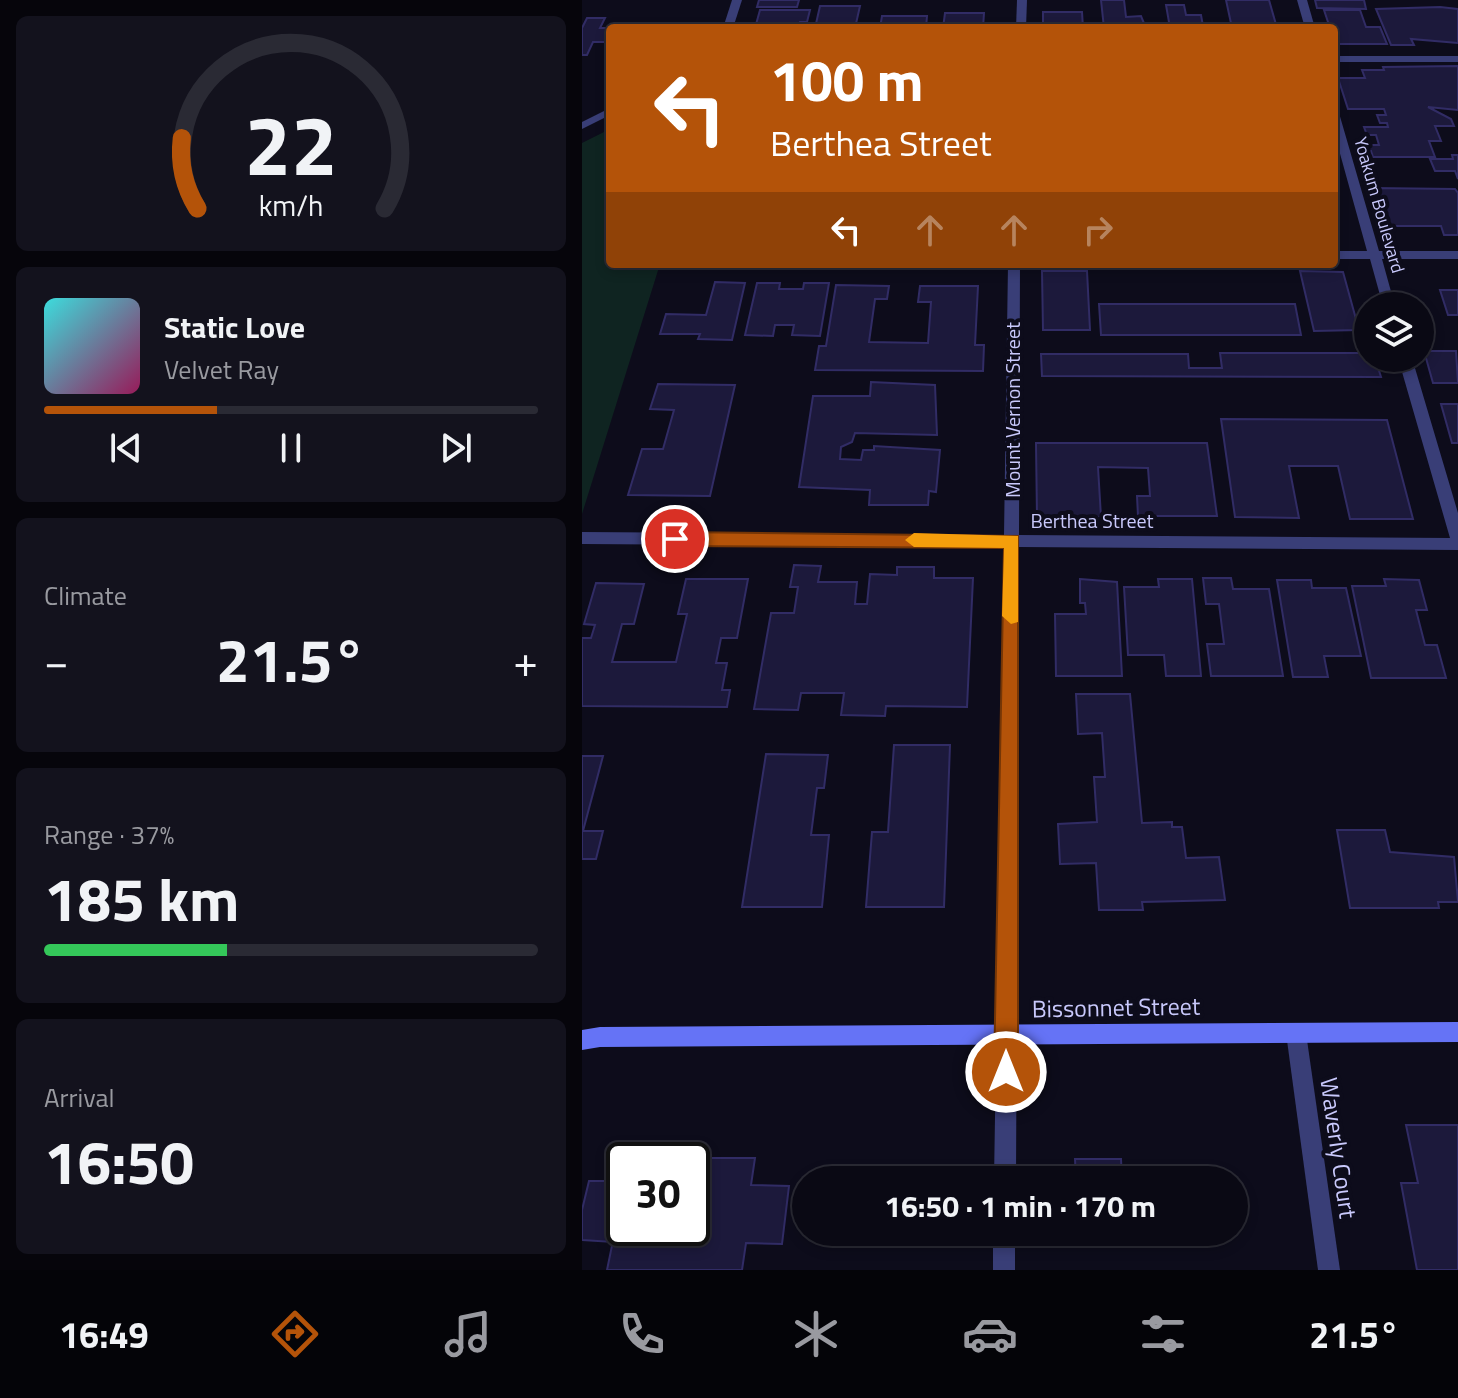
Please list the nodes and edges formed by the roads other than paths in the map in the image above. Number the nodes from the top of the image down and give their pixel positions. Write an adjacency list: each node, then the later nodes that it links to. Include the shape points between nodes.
1 (737, 0): 4 (street)
2 (1022, 0): 5 (street)
3 (1302, 0): 6 (street)
4 (729, 24)
5 (1021, 24)
6 (1309, 24)
7 (1338, 59): 8 (street)
8 (1458, 59)
9 (606, 113): 10 (street)
10 (582, 126)
11 (1338, 127): 13 (street, Yoakum Boulevard)
12 (1338, 255): 13 (street)
13 (1374, 255): 14 (street); 16 (street, Yoakum Boulevard)
14 (1458, 255)
15 (1014, 268): 19 (street, Mount Vernon Street)
16 (1385, 292)
17 (1409, 372): 20 (street)
18 (582, 538): 19 (street, Berthea Street)
19 (1012, 541): 20 (street, Berthea Street); 23 (street, Mount Vernon Street)
20 (1458, 541)
21 (1458, 1032): 22 (main road, Bissonnet Street)
22 (1296, 1033): 23 (main road, Bissonnet Street); 28 (street, Waverly Court)
23 (1006, 1035): 24 (main road, Bissonnet Street); 25 (street, Mount Vernon Street)
24 (582, 1040)
25 (1005, 1166)
26 (1004, 1246): 27 (street)
27 (1004, 1270)
28 (1329, 1270)

